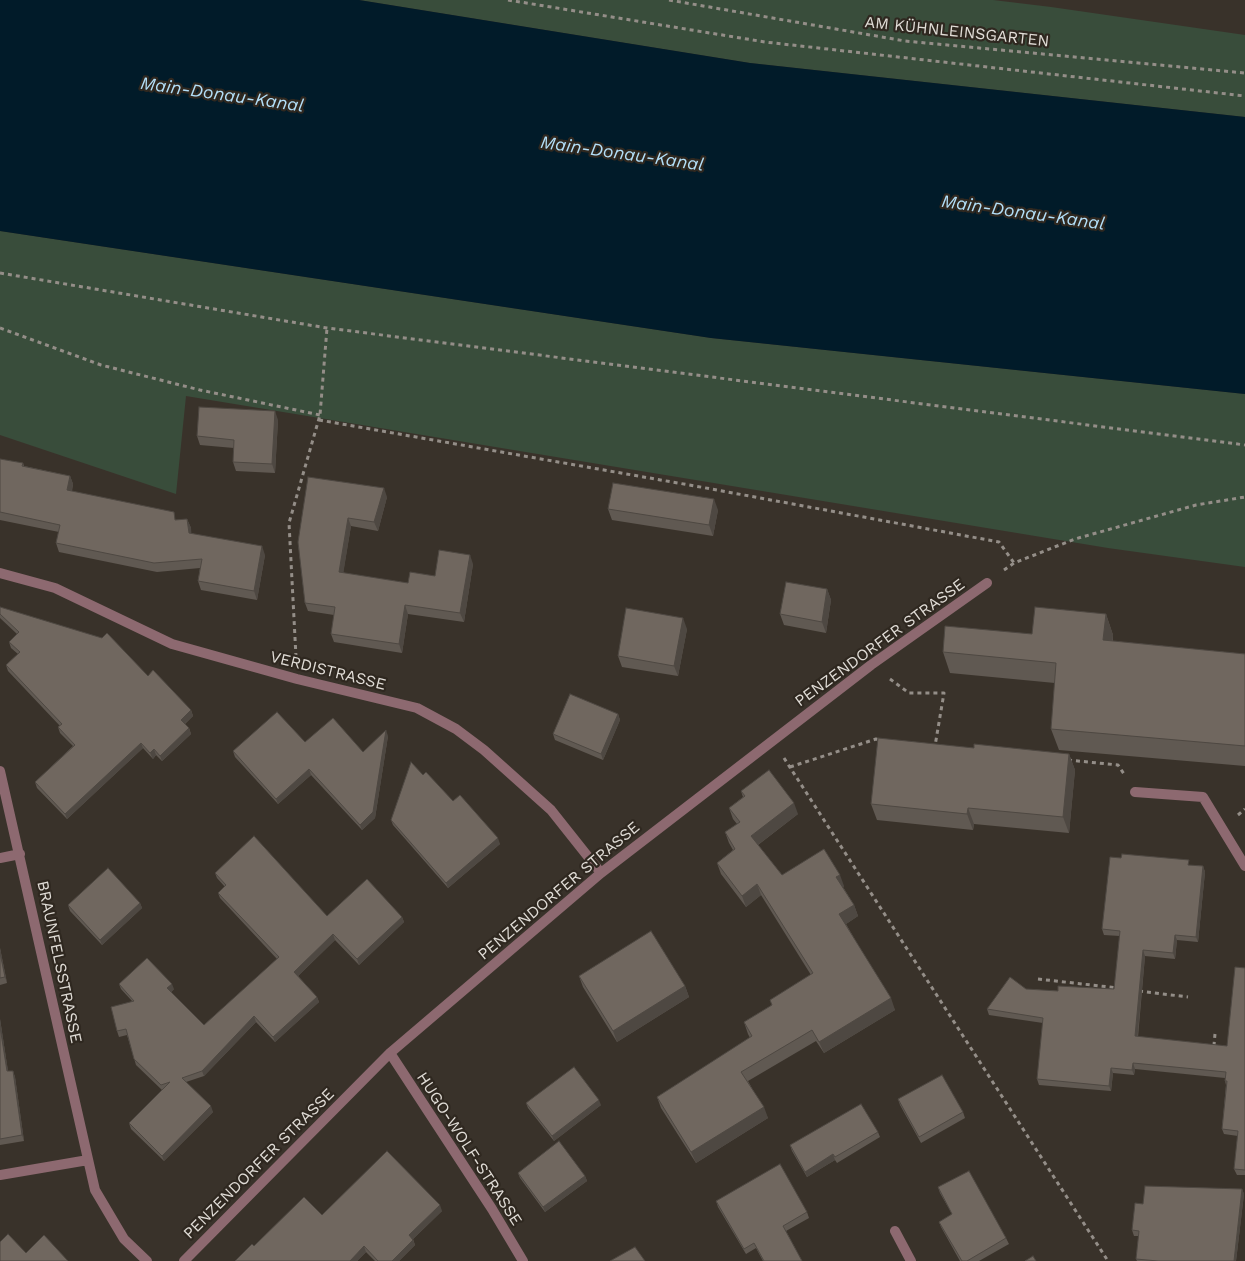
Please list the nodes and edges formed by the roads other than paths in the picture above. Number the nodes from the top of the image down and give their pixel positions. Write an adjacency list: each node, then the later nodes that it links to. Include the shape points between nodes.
1 (0, 573): 8 (street, VERDISTRASSE, via 55,588 172,644 417,708 456,728 551,810)
2 (988, 583): 8 (street, PENZENDORFER STRASSE, via 871,665)
3 (0, 771): 5 (street, BRAUNFELSSTRASSE)
4 (1135, 792): 7 (street, via 1203,797)
5 (20, 854): 6 (street); 10 (street, BRAUNFELSSTRASSE)
6 (0, 858)
7 (1245, 866)
8 (601, 873): 9 (street, PENZENDORFER STRASSE)
9 (390, 1053): 14 (street, PENZENDORFER STRASSE); 15 (street, HUGO-WOLF-STRASSE)
10 (88, 1160): 11 (street); 13 (street, BRAUNFELSSTRASSE, via 95,1190 124,1239)
11 (0, 1175)
12 (895, 1231): 16 (street)
13 (147, 1261)
14 (184, 1261)
15 (523, 1261)
16 (911, 1261)

